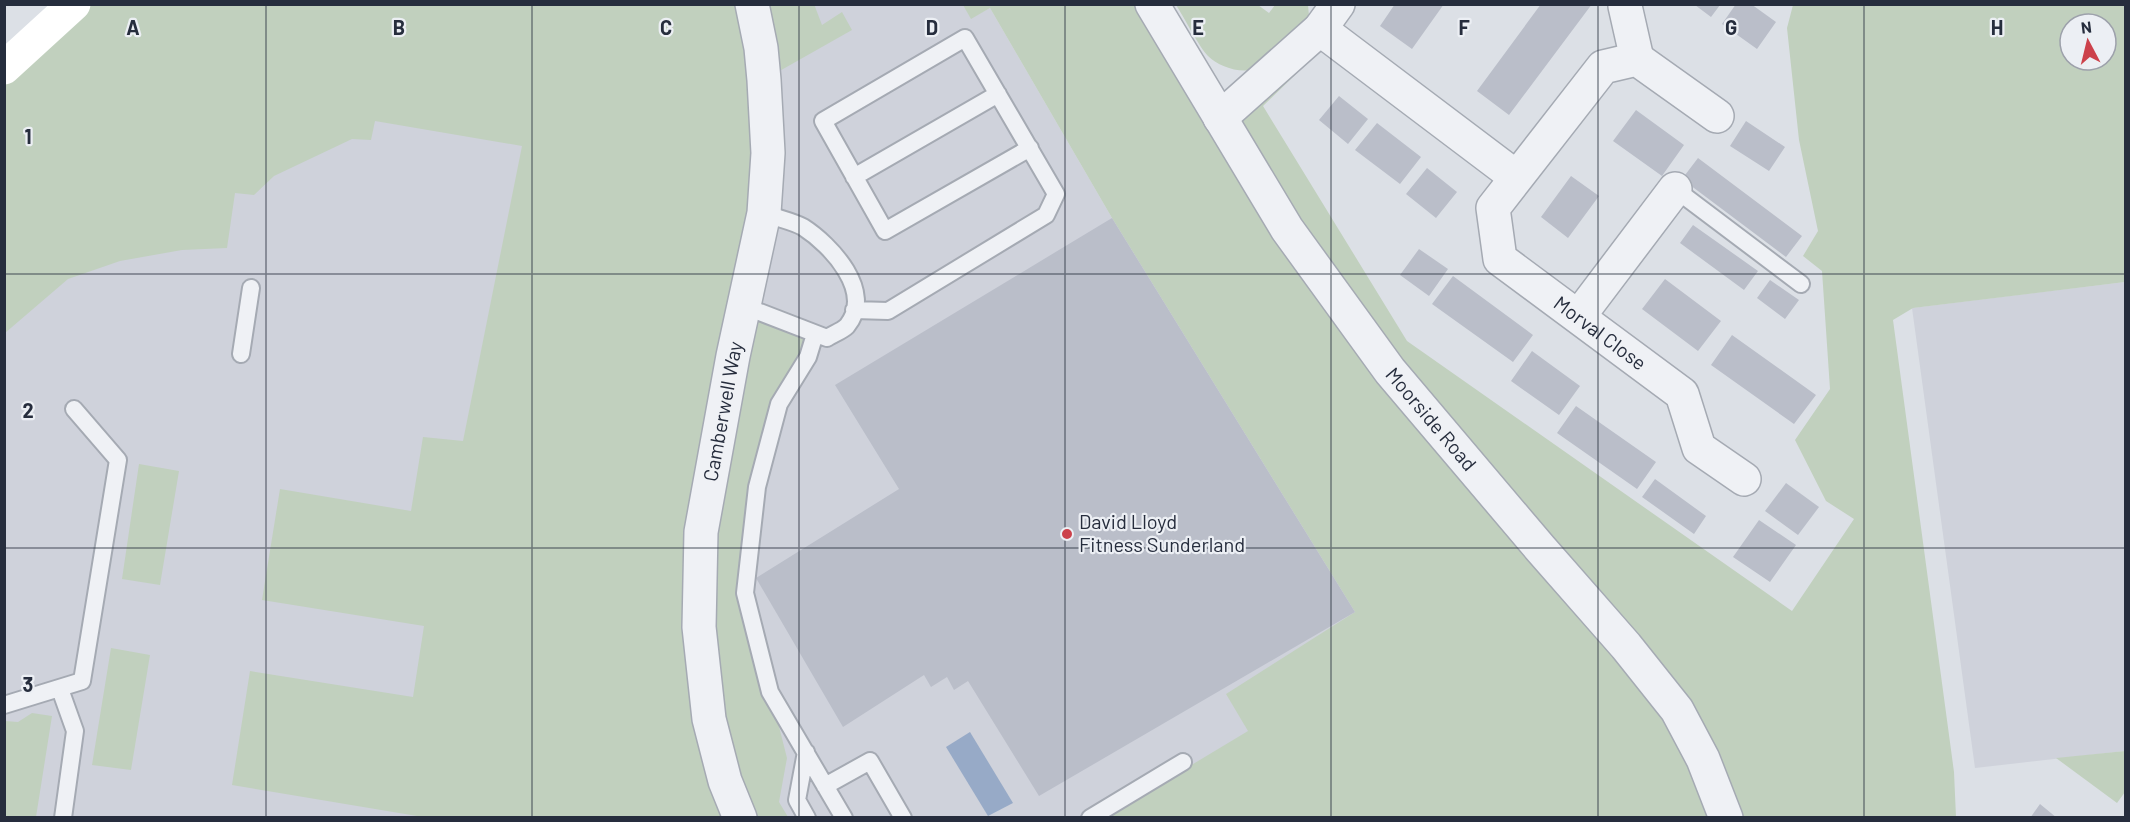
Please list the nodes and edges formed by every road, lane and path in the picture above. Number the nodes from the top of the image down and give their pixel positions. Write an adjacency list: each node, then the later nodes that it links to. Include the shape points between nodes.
1 (74, 4): 7 (main road)
2 (752, 4): 15 (street, Camberwell Way, via 764,80 768,153)
3 (1152, 4): 10 (street, Moorside Road)
4 (1625, 6): 6 (street)
5 (1332, 11): 10 (street); 13 (street)
6 (1637, 59): 9 (street); 13 (street, Morval Close, via 1603,67)
7 (4, 68)
8 (998, 93): 11 (lane); 12 (lane); 12 (lane, via 965,38 823,121)
9 (1718, 116)
10 (1220, 118): 36 (street, Moorside Road, via 1287,229 1390,371 1677,710 1703,759)
11 (1030, 148): 12 (lane, via 885,231); 19 (lane, via 1056,194 1046,215 888,310)
12 (854, 177)
13 (1516, 177): 20 (street, Morval Close, via 1493,208 1500,259)
14 (1675, 189): 16 (lane); 20 (street)
15 (764, 213): 18 (street, Camberwell Way); 19 (lane, via 802,227 837,255 854,284)
16 (1801, 284)
17 (251, 288): 22 (lane)
18 (744, 306): 21 (lane); 31 (street, Camberwell Way, via 701,532 699,627 709,719 725,781)
19 (854, 310): 21 (lane, via 846,326 827,338)
20 (1579, 316): 24 (street, Morval Close, via 1682,394 1699,448)
21 (816, 334): 27 (lane, via 808,357 779,404 757,487 745,593 770,692)
22 (241, 354)
23 (74, 409): 25 (lane, via 118,460 82,681)
24 (1744, 479)
25 (60, 689): 26 (lane); 30 (lane, via 75,731)
26 (4, 705)
27 (806, 752): 29 (lane); 32 (lane, via 797,800)
28 (1183, 762): 35 (lane)
29 (825, 786): 33 (lane); 34 (lane, via 870,761)
30 (63, 818)
31 (740, 818)
32 (807, 818)
33 (844, 818)
34 (903, 818)
35 (1090, 818)
36 (1726, 818)

